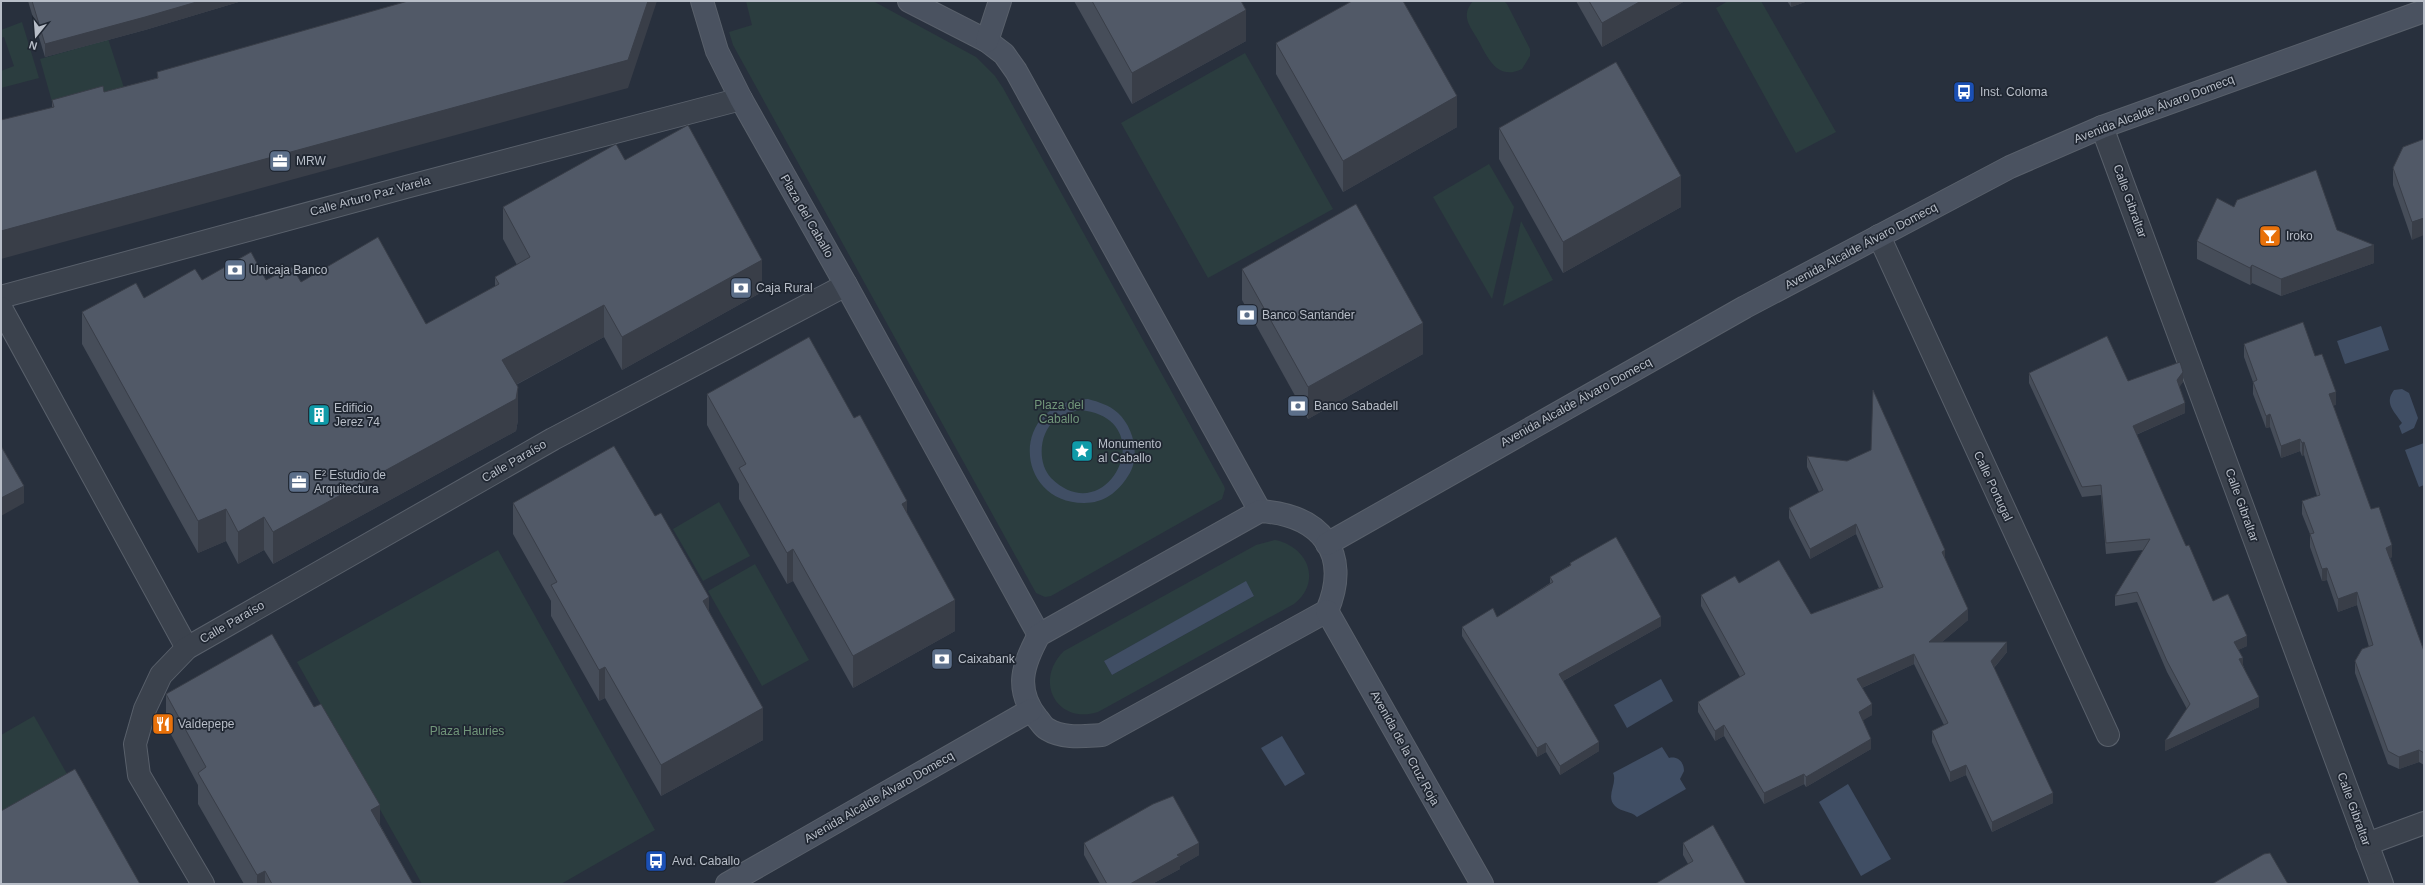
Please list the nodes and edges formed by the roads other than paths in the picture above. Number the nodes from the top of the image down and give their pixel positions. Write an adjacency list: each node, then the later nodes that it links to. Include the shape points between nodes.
1 (702, 1): 6 (main road, Plaza del Caballo, via 717,51)
2 (909, 1): 5 (main road)
3 (1000, 1): 5 (main road)
4 (2424, 11): 7 (main road, Avenida Alcalde Álvaro Domecq)
5 (987, 41): 12 (main road, via 1004,54 1016,71)
6 (741, 99): 9 (main road, Plaza del Caballo); 10 (street, Calle Arturo Paz Varela)
7 (2102, 127): 8 (main road, Avenida Alcalde Álvaro Domecq, via 2010,167); 20 (street, Calle Gibraltar)
8 (1879, 236): 13 (main road, Avenida Alcalde Álvaro Domecq, via 1745,307); 18 (street, Calle Portugal)
9 (846, 285): 15 (main road, Plaza del Caballo); 16 (street, Calle Paraíso, via 553,439)
10 (1, 297)
11 (1, 308): 16 (street, Calle Paraíso)
12 (1260, 511): 13 (main road, via 1278,512 1297,518 1315,530); 15 (main road)
13 (1327, 544): 14 (main road, via 1336,561 1336,580 1334,595)
14 (1327, 611): 17 (main road, via 1102,735 1072,737 1047,729); 23 (main road, Avenida de la Cruz Roja)
15 (1039, 635): 17 (main road, via 1026,658 1022,684)
16 (187, 648): 21 (street, Calle Paraíso, via 161,675 145,709 135,744 140,775)
17 (1031, 710): 22 (main road, Avenida Alcalde Álvaro Domecq)
18 (2108, 735)
19 (2424, 823): 20 (street)
20 (2367, 844): 24 (street, Calle Gibraltar)
21 (203, 884)
22 (727, 884)
23 (1482, 884)
24 (2382, 884)

